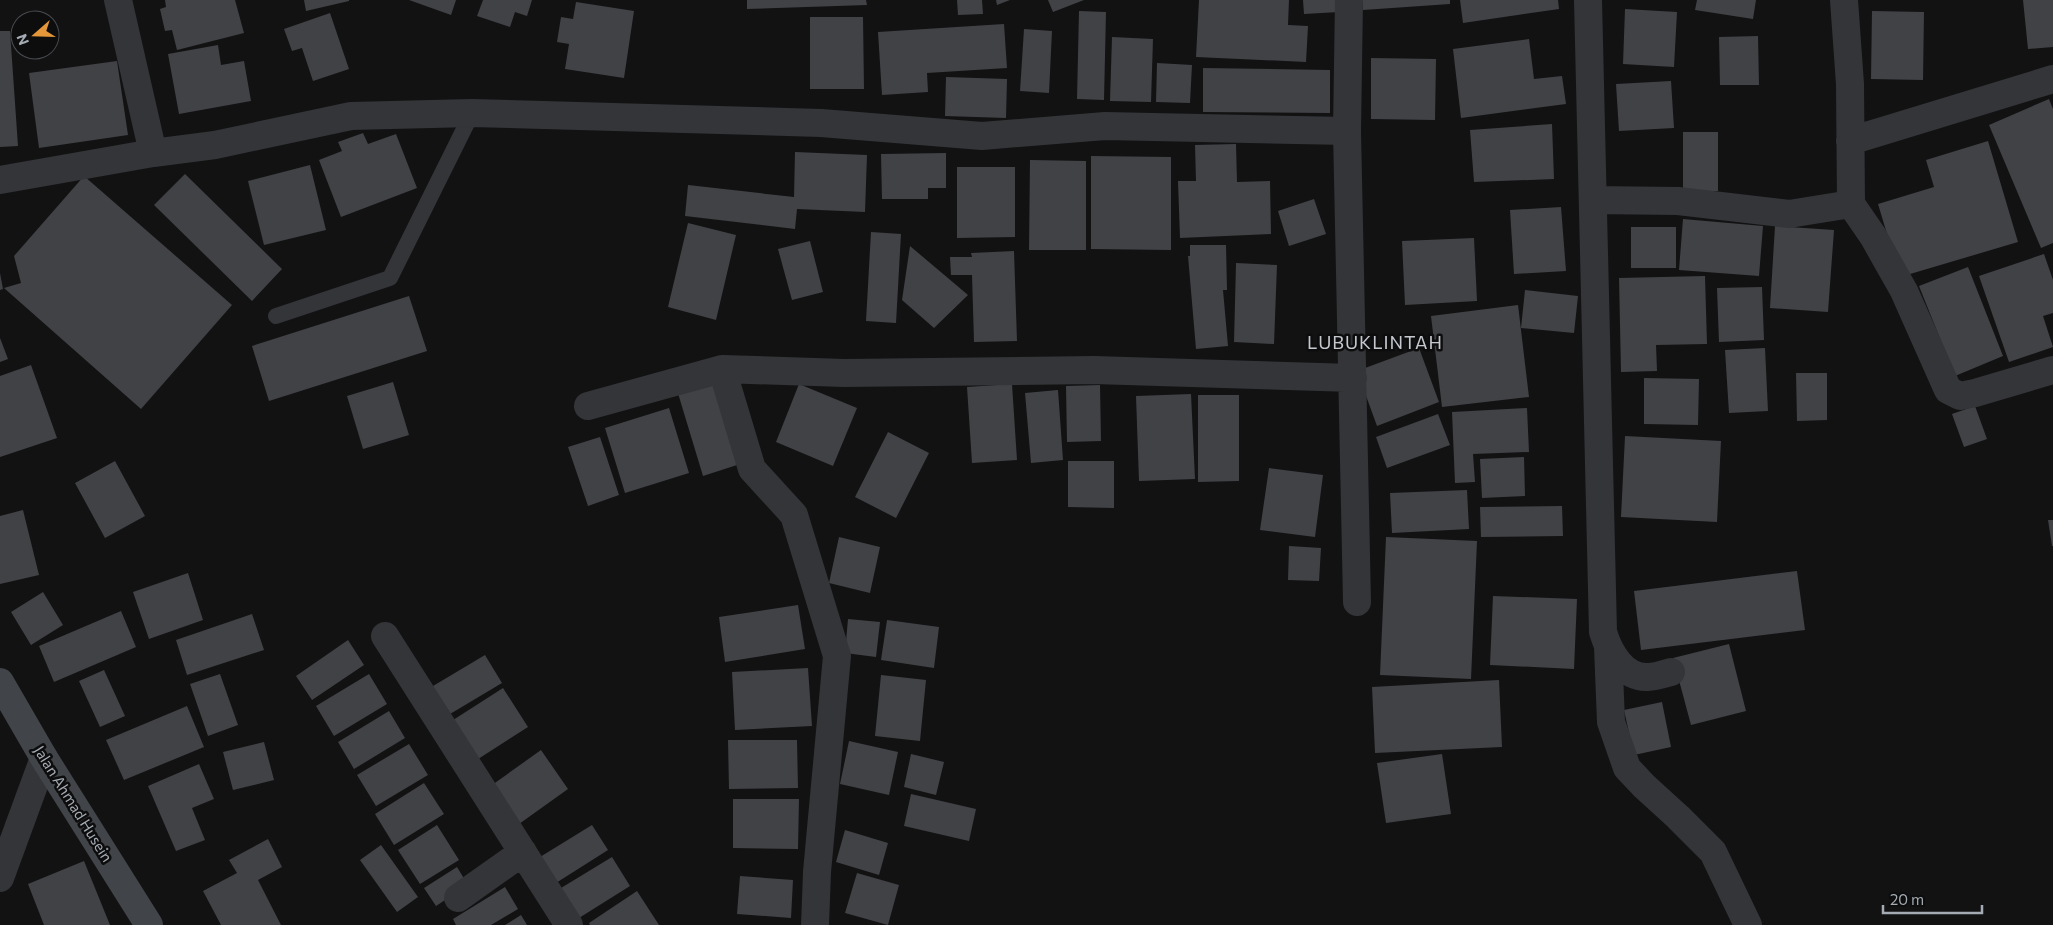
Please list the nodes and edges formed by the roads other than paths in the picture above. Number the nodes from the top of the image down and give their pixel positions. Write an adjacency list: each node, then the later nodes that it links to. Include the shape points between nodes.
1 (118, 0): 9 (street)
2 (1350, 0): 7 (street)
3 (1588, 0): 11 (street)
4 (1844, 0): 8 (street)
5 (2053, 79): 8 (street)
6 (472, 113): 7 (street, via 821,123 982,136 1105,126); 9 (street, via 351,116 215,145); 13 (lane, via 390,278)
7 (1347, 130): 16 (street)
8 (1850, 141): 12 (street)
9 (153, 153): 10 (street)
10 (0, 180)
11 (1593, 200): 12 (street, via 1678,201 1789,214); 20 (street, via 1603,632)
12 (1851, 204): 15 (street, via 1904,291 1948,390 1960,396)
13 (276, 316)
14 (722, 369): 16 (street, via 844,373 1094,370); 17 (street); 29 (street, via 752,469 794,515 837,656 816,872)
15 (2053, 370)
16 (1353, 378): 18 (street)
17 (588, 406)
18 (1358, 602)
19 (385, 636): 24 (street)
20 (1608, 647): 21 (street, via 1632,674 1647,678); 30 (street, via 1611,722 1627,768 1713,852)
21 (1672, 672)
22 (0, 682): 23 (main road, Jalan Ahmad Husein)
23 (44, 758): 25 (street); 27 (main road, Jalan Ahmad Husein)
24 (524, 852): 26 (street); 28 (street)
25 (0, 878)
26 (458, 898)
27 (149, 925)
28 (569, 925)
29 (815, 925)
30 (1748, 925)

